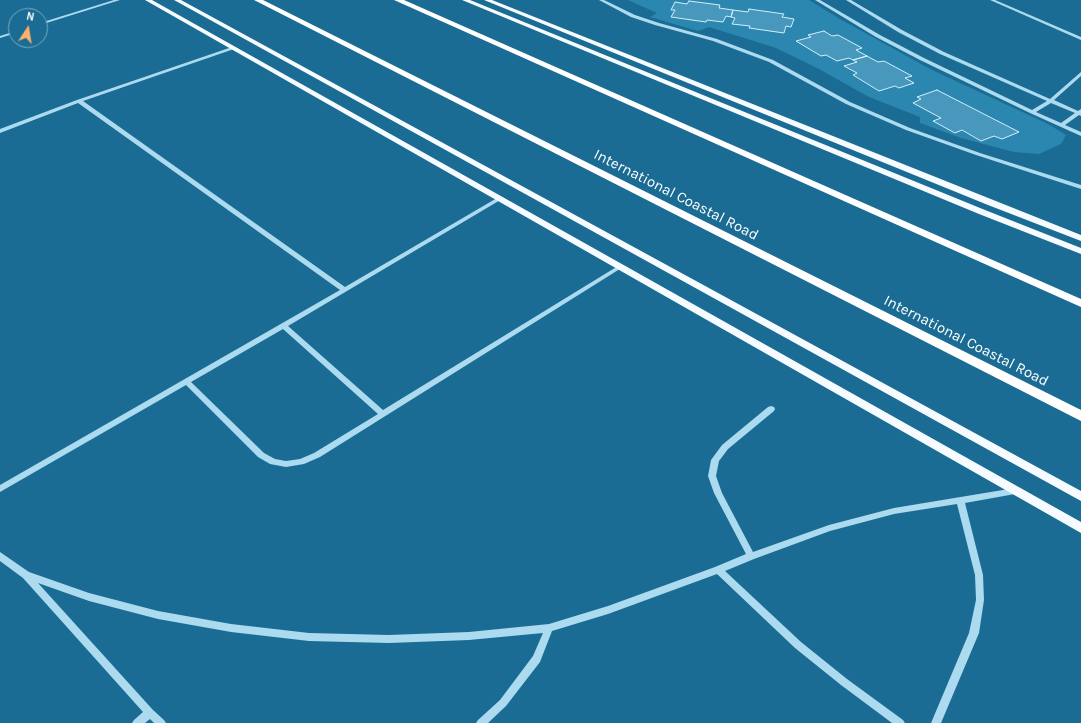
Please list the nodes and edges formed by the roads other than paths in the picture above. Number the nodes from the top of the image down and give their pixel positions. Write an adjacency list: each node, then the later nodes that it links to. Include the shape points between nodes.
1 (118, 0): 12 (street)
2 (148, 0): 14 (main road)
3 (176, 0): 37 (main road)
4 (258, 0): 34 (highway, International Coastal Road)
5 (398, 0): 29 (highway)
6 (465, 0): 26 (main road, via 967,207)
7 (487, 0): 25 (main road)
8 (601, 0): 23 (street, via 633,16 715,40 771,62 848,103 908,129)
9 (817, 0): 18 (street, via 922,59)
10 (848, 0): 16 (street, via 942,53)
11 (992, 0): 13 (street)
12 (48, 22)
13 (1081, 39)
14 (232, 48): 17 (street); 24 (main road)
15 (1081, 74): 16 (street)
16 (1050, 100): 18 (street); 19 (street)
17 (79, 101): 21 (street); 28 (street)
18 (1032, 112): 20 (street)
19 (1080, 113): 20 (street)
20 (1061, 125): 22 (street)
21 (0, 131)
22 (1081, 134)
23 (1081, 187)
24 (499, 199): 27 (main road); 28 (street)
25 (1081, 238)
26 (1081, 251)
27 (620, 267): 33 (street); 36 (main road)
28 (345, 290): 30 (street)
29 (1081, 303)
30 (284, 326): 31 (street); 33 (street)
31 (186, 382): 33 (street, via 261,455 273,462 301,462); 35 (street)
32 (771, 409): 41 (street, via 726,447 715,460 712,476 718,493)
33 (383, 414)
34 (1081, 416)
35 (0, 489)
36 (1015, 491): 38 (street); 39 (main road)
37 (1081, 496)
38 (960, 500): 41 (street, via 894,511 829,528); 50 (street, via 979,575 980,600 974,632)
39 (1081, 528)
40 (0, 556): 43 (street)
41 (751, 556): 42 (street)
42 (718, 570): 44 (street, via 608,610); 49 (street, via 798,645)
43 (26, 575): 44 (street, via 89,598 158,615 232,628 309,636 396,639 469,636); 45 (street)
44 (549, 628): 48 (street, via 537,659 503,703)
45 (150, 713): 46 (street); 47 (street)
46 (137, 723)
47 (161, 723)
48 (481, 723)
49 (900, 723)
50 (936, 723)

